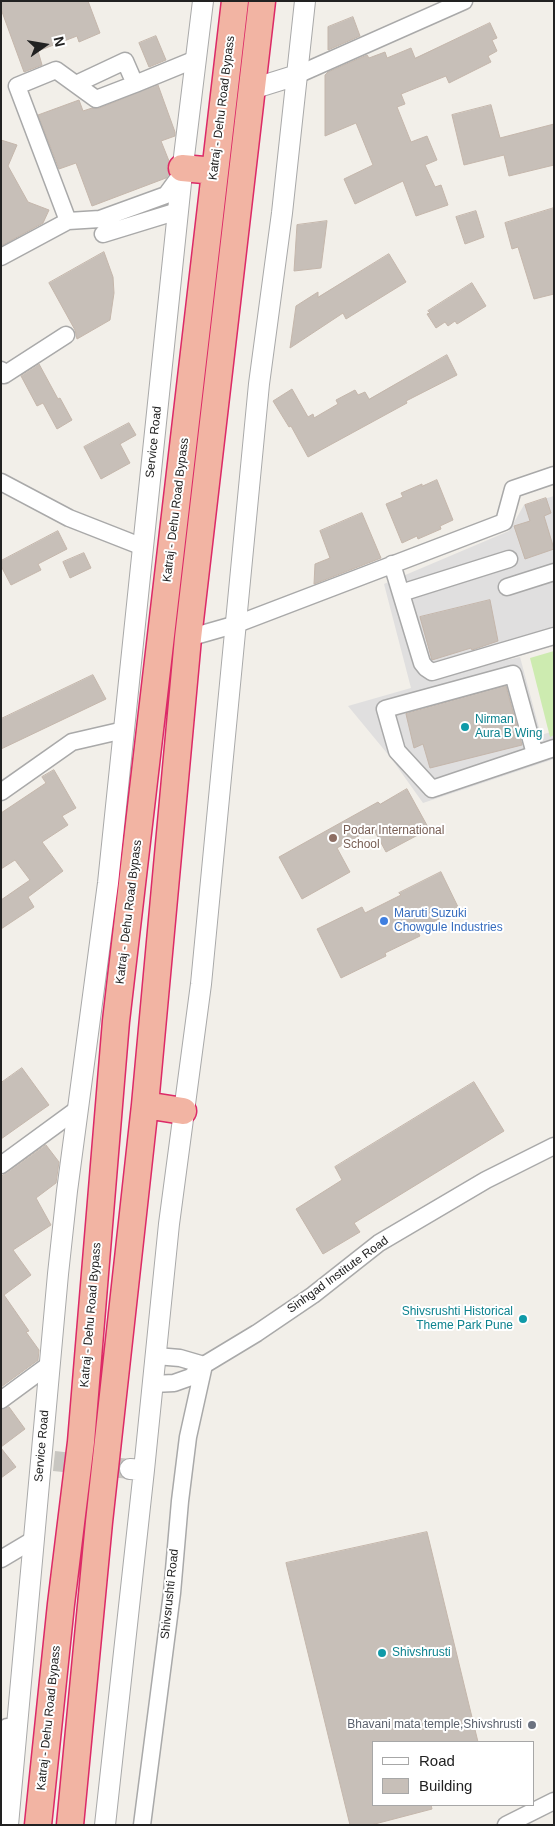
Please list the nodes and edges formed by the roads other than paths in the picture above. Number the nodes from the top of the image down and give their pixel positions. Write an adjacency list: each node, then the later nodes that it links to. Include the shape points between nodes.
1 (203, 1): 6 (street, Service Road)
2 (235, 1): 12 (highway, Katraj - Dehu Road Bypass)
3 (262, 1): 10 (highway)
4 (305, 1): 7 (street)
5 (464, 1): 7 (street)
6 (196, 59): 9 (street); 11 (street, Service Road)
7 (296, 75): 10 (street); 27 (street, via 282,213 259,384)
8 (76, 84): 9 (street, via 96,99); 9 (street, via 125,61); 14 (street, via 56,70 17,86)
9 (135, 84)
10 (252, 89): 29 (highway)
11 (182, 170): 12 (highway); 13 (street, Service Road); 14 (street, via 166,195 100,219)
12 (215, 171): 50 (highway, Katraj - Dehu Road Bypass, via 116,1021 80,1442)
13 (178, 211): 15 (street); 21 (street, Service Road)
14 (68, 221): 16 (street)
15 (102, 234)
16 (1, 258)
17 (66, 335): 18 (street)
18 (2, 374)
19 (554, 475): 23 (street, via 513,489 504,522)
20 (1, 482): 21 (street, via 69,518)
21 (143, 547): 30 (street, Service Road)
22 (509, 559): 26 (street)
23 (392, 564): 26 (street); 27 (street)
24 (554, 572): 25 (street)
25 (506, 587)
26 (401, 592): 28 (street, via 422,663 432,672)
27 (237, 624): 29 (street); 36 (street, via 200,984)
28 (554, 636)
29 (188, 638): 34 (highway)
30 (124, 730): 33 (street, via 72,742); 35 (street, Service Road)
31 (554, 748): 32 (street)
32 (535, 754): 32 (street, via 432,789 397,751 385,710 513,674)
33 (1, 792)
34 (145, 1106): 36 (highway); 51 (highway, via 99,1522)
35 (79, 1108): 38 (street); 40 (street, Service Road, via 67,1191)
36 (183, 1111): 39 (street, via 168,1224)
37 (554, 1146): 41 (street, Sinhgad Institute Road, via 486,1180 379,1243 313,1295)
38 (1, 1165)
39 (156, 1356): 41 (street); 42 (street)
40 (50, 1364): 43 (street); 44 (street, Service Road, via 48,1461)
41 (204, 1365): 42 (street, Sinhgad Institute Road, via 191,1377 174,1383); 53 (street, Shivsrushti Road, via 188,1437)
42 (153, 1384): 52 (street, via 137,1470)
43 (1, 1400)
44 (33, 1540): 45 (street); 46 (street, Service Road)
45 (1, 1560)
46 (19, 1706): 47 (street, Service Road, via 9,1716); 49 (street)
47 (1, 1780)
48 (554, 1801): 54 (street)
49 (8, 1825)
50 (38, 1825)
51 (70, 1825)
52 (104, 1825)
53 (142, 1825)
54 (506, 1825)

